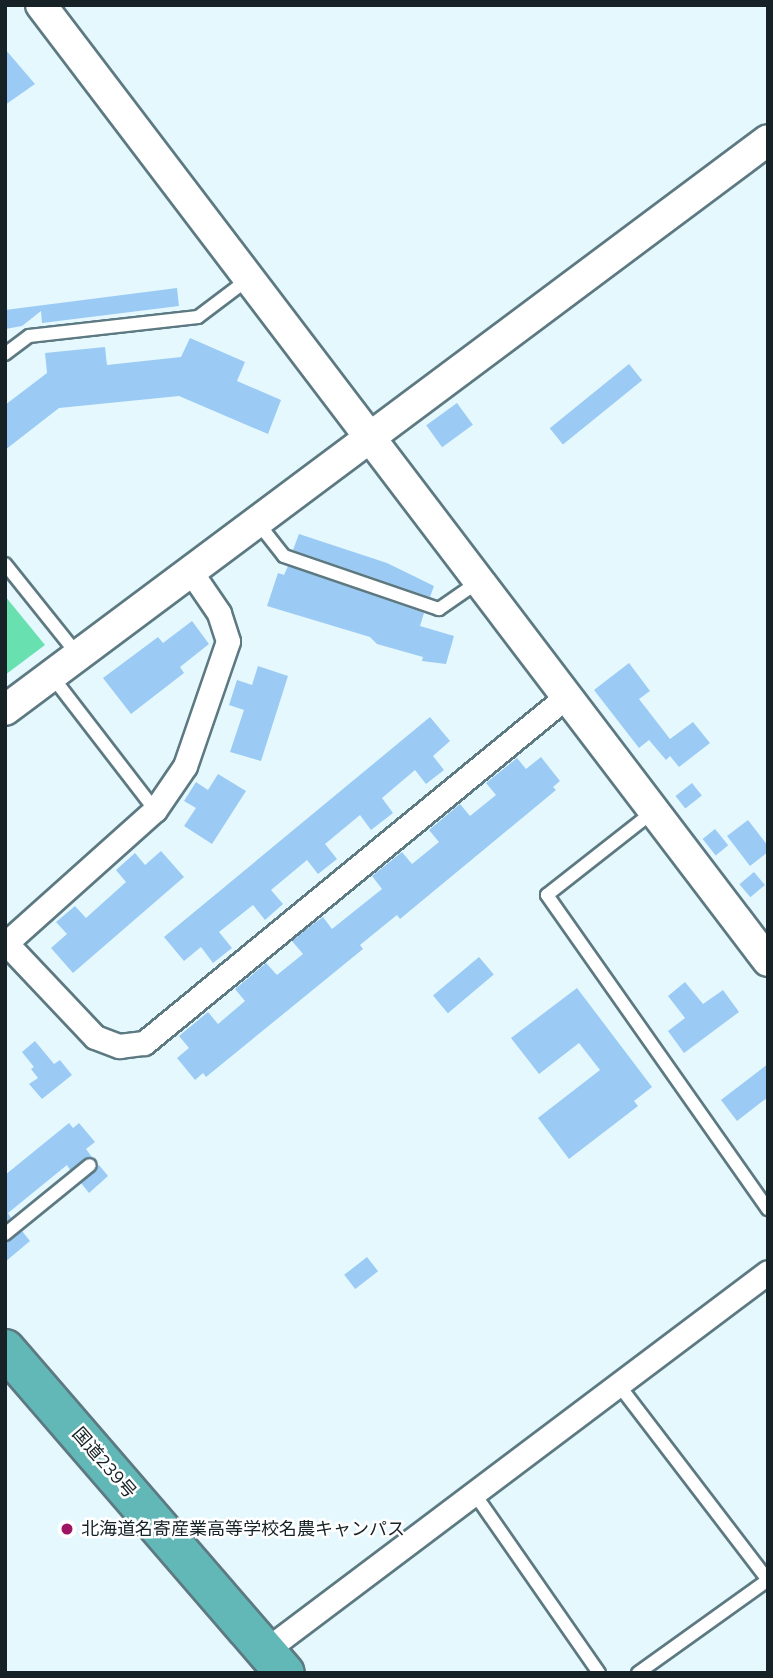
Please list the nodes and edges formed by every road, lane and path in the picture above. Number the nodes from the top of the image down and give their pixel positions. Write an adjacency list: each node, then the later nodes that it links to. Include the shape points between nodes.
1 (41, 5): 3 (street)
2 (768, 139): 5 (street)
3 (247, 280): 4 (lane, via 198,317 29,336); 5 (street)
4 (5, 354)
5 (368, 441): 6 (street); 9 (street)
6 (258, 523): 8 (street); 9 (lane, via 284,556 439,610)
7 (5, 564): 10 (lane)
8 (191, 572): 10 (street); 14 (street, via 219,613 228,641 220,677 185,766)
9 (478, 582): 12 (street)
10 (78, 656): 11 (street)
11 (51, 675): 13 (street); 14 (lane)
12 (567, 696): 15 (street); 16 (street, via 144,1043 119,1046 94,1037)
13 (5, 710)
14 (155, 810): 16 (street)
15 (654, 811): 17 (street); 19 (lane, via 547,895)
16 (6, 944)
17 (768, 961)
18 (90, 1165): 20 (lane)
19 (768, 1209)
20 (5, 1234)
21 (766, 1276): 23 (street)
22 (5, 1349): 25 (highway, 国道239号)
23 (618, 1384): 24 (street); 27 (lane, via 768,1580)
24 (474, 1493): 25 (street); 26 (lane)
25 (276, 1661)
26 (599, 1673)
27 (638, 1673)

